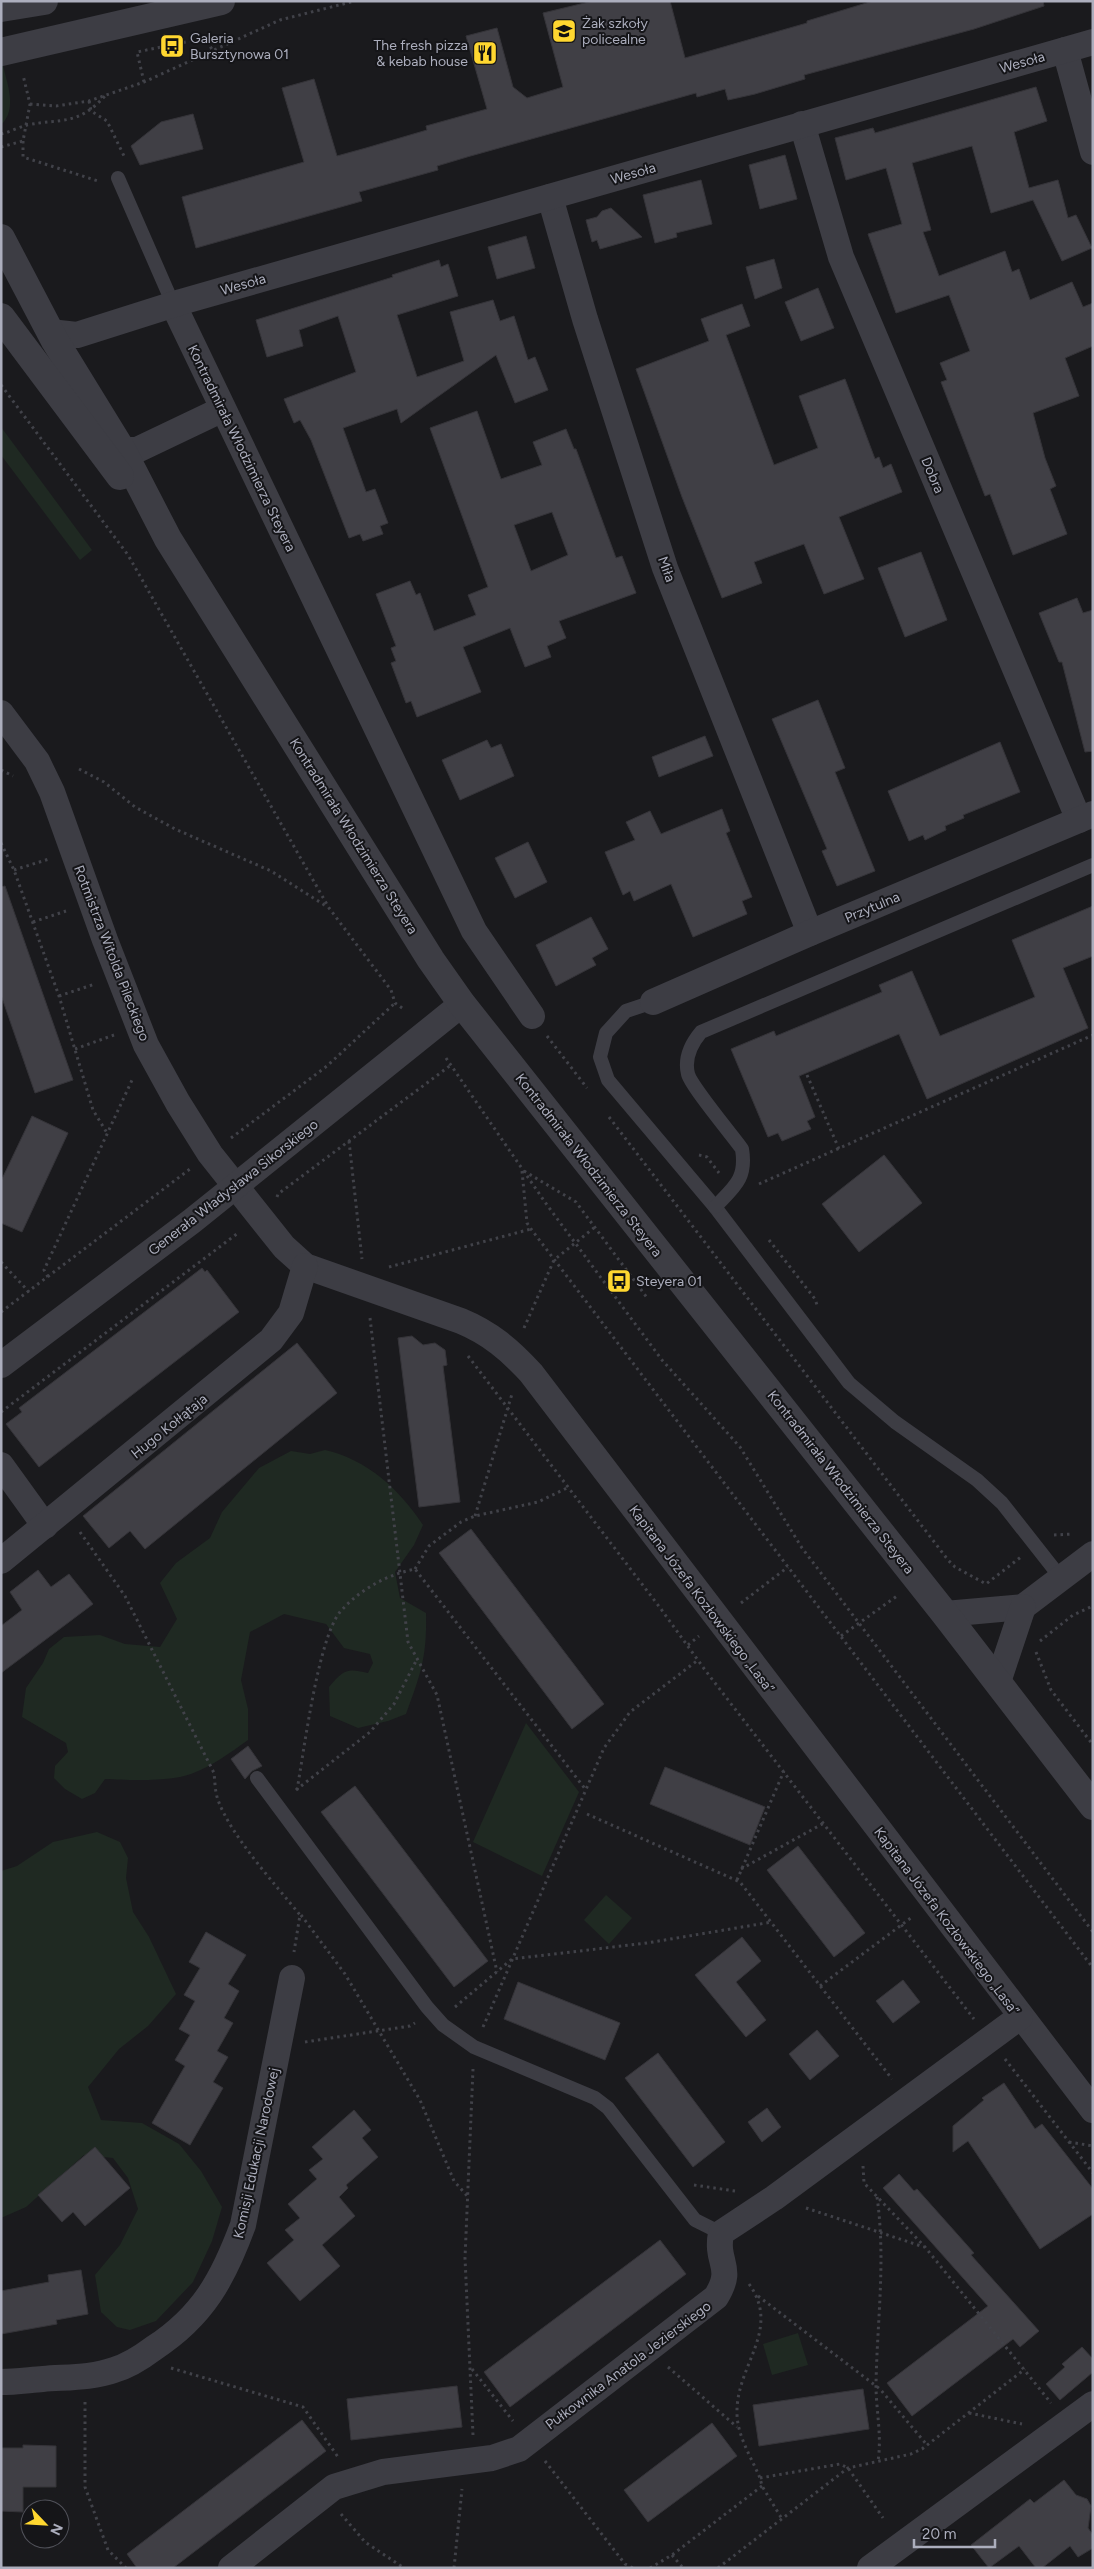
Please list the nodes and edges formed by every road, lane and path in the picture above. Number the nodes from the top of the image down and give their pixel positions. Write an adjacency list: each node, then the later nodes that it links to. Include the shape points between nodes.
1 (44, 1): 4 (street)
2 (221, 1): 8 (street)
3 (355, 1): 7 (path, via 280,20)
4 (1, 8)
5 (1093, 42): 6 (street, Wesoła)
6 (1065, 50): 12 (street, Wesoła); 17 (street)
7 (214, 51): 9 (path); 9 (path, via 205,38 136,52)
8 (11, 60): 11 (path)
9 (144, 82): 10 (path)
10 (105, 95): 11 (path, via 56,106); 13 (path, via 91,112 63,122)
11 (30, 104): 13 (path)
12 (802, 124): 19 (street, Wesoła); 31 (street, Dobra, via 841,258)
13 (26, 125): 14 (path); 15 (path)
14 (1, 134)
15 (23, 141): 16 (path); 18 (path, via 23,157)
16 (1, 147)
17 (1093, 152)
18 (121, 184): 21 (lane)
19 (550, 197): 21 (street, Wesoła); 39 (street, Miła, via 585,319 665,568)
20 (1, 238): 23 (street, Kontradmirała Włodzimierza Steyera)
21 (173, 304): 23 (street, Wesoła, via 77,335); 25 (street, Kontradmirała Włodzimierza Steyera)
22 (1, 317): 26 (street, Kontradmirała Włodzimierza Steyera)
23 (50, 332): 27 (street, Kontradmirała Włodzimierza Steyera)
24 (1, 385): 36 (path, via 128,555)
25 (223, 409): 27 (street, via 137,450); 46 (street, Kontradmirała Włodzimierza Steyera, via 474,931)
26 (93, 442): 27 (street); 28 (street, Kontradmirała Włodzimierza Steyera)
27 (122, 450): 28 (street, Kontradmirała Włodzimierza Steyera)
28 (168, 539): 44 (street, Kontradmirała Włodzimierza Steyera, via 426,952)
29 (1, 713): 58 (street, Rotmistrza Witolda Pileckiego, via 37,761 146,1045)
30 (79, 769): 36 (path, via 104,782 135,807 271,871)
31 (1086, 817): 39 (street, Przytulna)
32 (1, 843): 35 (path)
33 (53, 857): 35 (path)
34 (1093, 865): 62 (lane, via 701,1032 692,1042 688,1055 688,1076 742,1149 742,1174)
35 (14, 870): 38 (path)
36 (329, 908): 43 (path, via 391,990)
37 (72, 909): 38 (path)
38 (32, 922): 41 (path)
39 (810, 933): 42 (street, Przytulna)
40 (98, 983): 41 (path)
41 (58, 996): 49 (path)
42 (653, 1002): 64 (lane, via 626,1011 606,1033 600,1057 608,1080)
43 (395, 1003): 45 (path); 58 (path, via 327,1066)
44 (462, 1004): 61 (street, Generała Władysława Sikorskiego); 100 (street, Kontradmirała Włodzimierza Steyera)
45 (405, 1010)
46 (532, 1016)
47 (119, 1033): 49 (path)
48 (1093, 1035): 56 (path)
49 (75, 1049): 54 (path, via 93,1110)
50 (446, 1058): 51 (path)
51 (451, 1065): 55 (path); 59 (path)
52 (136, 1070): 54 (path)
53 (807, 1076): 56 (path)
54 (107, 1133): 75 (path, via 44,1270)
55 (349, 1140): 63 (path, via 278,1194); 71 (path)
56 (839, 1149): 60 (path)
57 (693, 1153): 62 (path, via 707,1157)
58 (210, 1154): 61 (street, Rotmistrza Witolda Pileckiego); 75 (path)
59 (522, 1170): 65 (path, via 576,1202); 66 (path); 68 (path)
60 (752, 1186)
61 (235, 1187): 73 (street, Kapitana Józefa Kozłowskiego „Lasa”, via 284,1247); 83 (street, Generała Władysława Sikorskiego)
62 (731, 1190): 64 (lane)
63 (276, 1203)
64 (715, 1207): 95 (lane, via 849,1384 895,1422 977,1480 1002,1503)
65 (595, 1227): 68 (path); 77 (path)
66 (531, 1229): 70 (path); 74 (path)
67 (767, 1237): 78 (path)
68 (575, 1243): 70 (path); 101 (path, via 662,1360 740,1448 802,1548)
69 (215, 1251): 85 (path)
70 (554, 1260): 82 (path); 92 (path)
71 (362, 1261)
72 (1, 1262): 76 (path)
73 (305, 1266): 82 (street, Kapitana Józefa Kozłowskiego „Lasa”, via 480,1329); 89 (street, Hugo Kołłątaja, via 291,1313 272,1340)
74 (386, 1267)
75 (48, 1277): 76 (path)
76 (29, 1292): 80 (path)
77 (648, 1299)
78 (818, 1307)
79 (369, 1310): 94 (path)
80 (1, 1312)
81 (467, 1355): 84 (path)
82 (517, 1358): 84 (path); 117 (street, Kapitana Józefa Kozłowskiego „Lasa”)
83 (1, 1365)
84 (509, 1409): 87 (path); 88 (path)
85 (1, 1412)
86 (1, 1465): 89 (street)
87 (567, 1488): 88 (path, via 538,1502); 104 (path)
88 (475, 1516): 93 (path, via 461,1522 429,1546)
89 (55, 1518): 91 (street, Hugo Kołłątaja); 118 (path, via 125,1596 214,1773 217,1797 224,1815)
90 (1093, 1554): 95 (street)
91 (1, 1561)
92 (788, 1567): 98 (path); 102 (path)
93 (415, 1569): 94 (path); 110 (path)
94 (400, 1572): 103 (path, via 408,1642); 109 (path, via 371,1585 339,1613 325,1640)
95 (1061, 1578): 99 (street)
96 (904, 1592): 101 (path)
97 (1093, 1606): 106 (path, via 1073,1615 1041,1640 1035,1650 1051,1690)
98 (736, 1607)
99 (1024, 1607): 100 (street); 105 (street)
100 (945, 1614): 105 (street, Kontradmirała Włodzimierza Steyera)
101 (858, 1624): 102 (path); 121 (path)
102 (841, 1636): 123 (path)
103 (417, 1658): 109 (path, via 394,1704 370,1732); 124 (path, via 437,1696)
104 (698, 1660): 107 (path); 110 (path, via 630,1712 604,1748)
105 (998, 1682): 112 (street, Kontradmirała Włodzimierza Steyera)
106 (1093, 1744)
107 (784, 1771): 114 (path); 115 (path)
108 (257, 1778): 111 (lane)
109 (297, 1790): 111 (path)
110 (586, 1790): 122 (path)
111 (277, 1806): 127 (lane)
112 (1093, 1806)
113 (587, 1814): 116 (path)
114 (824, 1824): 115 (path); 120 (path)
115 (741, 1869): 116 (path)
116 (736, 1880): 119 (path)
117 (932, 1901): 120 (path); 128 (street, Kapitana Józefa Kozłowskiego „Lasa”)
118 (300, 1915): 125 (path, via 299,1933 288,1973); 129 (path, via 345,1974)
119 (772, 1922): 122 (path, via 647,1943); 126 (path)
120 (902, 1925): 126 (path); 131 (path)
121 (1093, 1932)
122 (512, 1959): 124 (path); 132 (path)
123 (1093, 1968)
124 (497, 1972): 127 (path)
125 (292, 1978): 130 (street, Komisji Edukacji Narodowej)
126 (820, 1986): 133 (path)
127 (436, 2016): 129 (path, via 410,2026); 132 (lane)
128 (1020, 2017): 131 (street); 134 (street, Kapitana Józefa Kozłowskiego „Lasa”)
129 (378, 2030): 130 (path, via 306,2042); 140 (path, via 420,2100 454,2181)
130 (280, 2038): 148 (street, Komisji Edukacji Narodowej, via 243,2225 215,2289 193,2318 140,2358 114,2370 75,2377)
131 (990, 2039): 135 (path); 141 (street, via 774,2198)
132 (474, 2048): 140 (path); 141 (lane, via 595,2098 608,2108 695,2220)
133 (894, 2082)
134 (1093, 2110)
135 (1069, 2142): 136 (path); 138 (path)
136 (1093, 2146)
137 (863, 2163): 139 (path, via 864,2183)
138 (1093, 2173)
139 (877, 2196): 147 (path, via 925,2247); 149 (path, via 882,2274)
140 (469, 2198): 146 (path, via 465,2258)
141 (721, 2233): 142 (street, via 718,2247)
142 (726, 2269): 143 (path, via 748,2283); 144 (street, Pułkownika Anatola Jezierskiego, via 724,2283 716,2297)
143 (758, 2296): 149 (path); 155 (path, via 762,2306 761,2324 740,2386)
144 (646, 2350): 155 (path); 156 (street, Pułkownika Anatola Jezierskiego)
145 (165, 2366): 158 (path, via 302,2407)
146 (471, 2369): 156 (path); 159 (path)
147 (1025, 2369): 152 (path); 153 (path)
148 (1, 2382)
149 (876, 2386): 157 (path); 160 (path)
150 (85, 2394): 168 (path, via 85,2487 108,2550)
151 (1093, 2404): 176 (street)
152 (1056, 2409)
153 (968, 2413): 154 (path); 157 (path)
154 (1024, 2424)
155 (738, 2428): 162 (path)
156 (528, 2441): 159 (street, Pułkownika Anatola Jezierskiego, via 519,2449); 172 (path, via 625,2564)
157 (927, 2445): 160 (path, via 911,2454)
158 (340, 2460)
159 (470, 2460): 164 (street, Pułkownika Anatola Jezierskiego, via 383,2472 353,2479); 171 (path)
160 (878, 2461): 161 (path)
161 (848, 2468): 162 (path, via 840,2464); 165 (path); 166 (path)
162 (760, 2478): 163 (path)
163 (762, 2486): 166 (path); 167 (path)
164 (325, 2493): 169 (street, Pułkownika Anatola Jezierskiego); 170 (path, via 365,2542)
165 (883, 2518)
166 (782, 2519): 175 (path)
167 (672, 2555): 173 (path); 174 (path)
168 (126, 2568)
169 (231, 2568)
170 (404, 2568)
171 (454, 2568)
172 (633, 2568)
173 (650, 2568)
174 (683, 2568)
175 (718, 2568)
176 (870, 2568)

